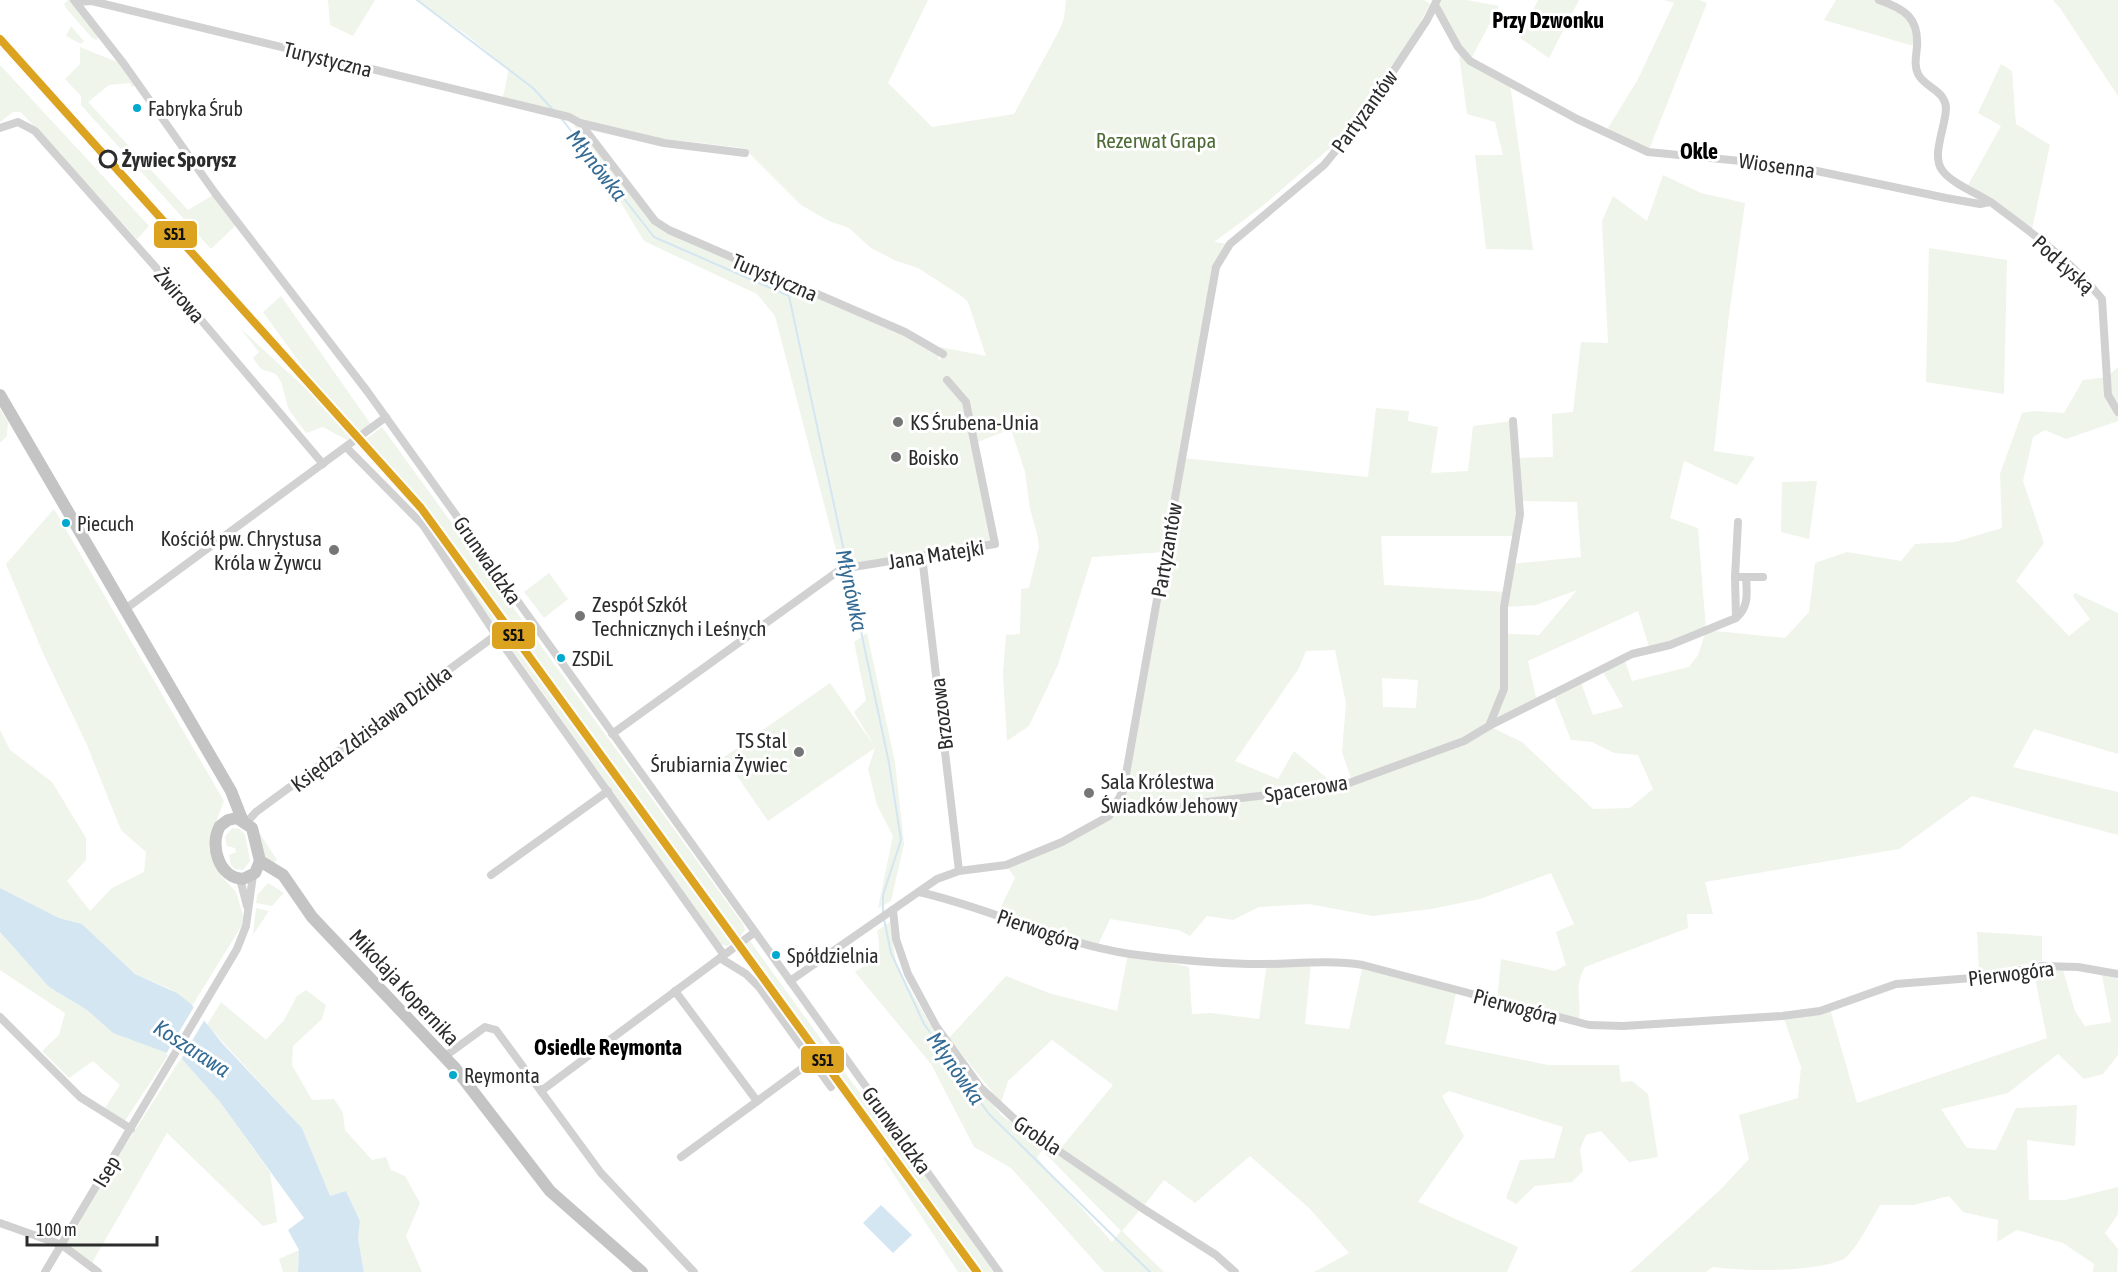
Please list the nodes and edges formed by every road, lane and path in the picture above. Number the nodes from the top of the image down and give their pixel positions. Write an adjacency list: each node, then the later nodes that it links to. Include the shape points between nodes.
1 (1879, 0): 7 (street, Pod Łyską, via 1897,6 1913,18 1916,70 1944,98 1938,164 1944,173)
2 (75, 1): 4 (street, Turystyczna, via 92,1 569,117); 12 (street, Grunwaldzka)
3 (1436, 3): 7 (street, Wiosenna, via 1458,47 1470,61 1648,152 1793,166 1946,198); 28 (street, Partyzantów, via 1361,120 1324,165 1230,244 1216,267 1123,791)
4 (580, 123): 6 (street, Turystyczna, via 664,143); 8 (street, Turystyczna, via 655,221 669,230 904,332)
5 (0, 128): 15 (street, Żwirowa, via 18,122 35,131)
6 (746, 153)
7 (1990, 202): 11 (street, Pod Łyską, via 2059,254 2102,299 2108,395)
8 (943, 354)
9 (947, 380): 17 (street, Jana Matejki, via 966,402 995,544)
10 (0, 395): 21 (main road)
11 (2118, 412)
12 (386, 417): 14 (street); 25 (street, Grunwaldzka)
13 (1513, 421): 24 (street, via 1520,514 1504,607 1504,689)
14 (346, 447): 15 (street); 23 (street, via 423,525)
15 (323, 464): 21 (street)
16 (1738, 522): 20 (street)
17 (922, 556): 25 (street, Jana Matejki, via 841,569); 32 (street, Brzozowa)
18 (1746, 577): 19 (street); 20 (street); 22 (street, via 1744,611)
19 (1763, 577)
20 (1735, 578): 22 (street)
21 (124, 610): 26 (main road)
22 (1736, 618): 24 (street, Spacerowa, via 1670,645 1632,654)
23 (496, 634): 27 (street); 30 (street, Księdza Zdzisława Dzidka)
24 (1489, 726): 28 (street, Spacerowa, via 1464,741 1338,787 1129,811)
25 (612, 734): 38 (street, Grunwaldzka)
26 (224, 782): 29 (main road); 30 (main road)
27 (608, 791): 33 (street); 39 (street)
28 (1113, 809): 32 (street, Partyzantów, via 1109,816 1062,842 1006,864)
29 (228, 820): 30 (main road); 34 (main road, via 216,836 220,864 227,874)
30 (244, 821): 31 (main road, via 254,831)
31 (256, 869): 34 (main road); 36 (street); 44 (main road, Mikołaja Kopernika, via 283,875 312,917)
32 (960, 871): 35 (street, Partyzantów, via 937,879)
33 (491, 875)
34 (240, 879): 36 (street)
35 (919, 892): 37 (street, Partyzantów); 40 (street, Pierwogóra, via 960,901 1085,945 1188,960 1249,964 1345,962 1589,1025 1701,1023 1782,1016 1820,1011 1896,984 1985,977 2042,966)
36 (247, 906): 49 (street, Isep, via 240,942)
37 (893, 910): 41 (street, Partyzantów); 58 (street, Grobla, via 896,939 908,974 936,1026 981,1088 1021,1125 1216,1255)
38 (754, 932): 39 (street); 41 (street, Grunwaldzka)
39 (722, 956): 42 (street); 45 (street, via 759,987)
40 (2118, 974)
41 (790, 981): 57 (street, Grunwaldzka)
42 (675, 991): 47 (street); 48 (street)
43 (0, 1017): 49 (street, via 80,1097)
44 (444, 1057): 47 (street, via 490,1027); 55 (main road, Mikołaja Kopernika, via 550,1191)
45 (812, 1061): 46 (street); 48 (street)
46 (831, 1087)
47 (541, 1091): 56 (street, via 601,1173)
48 (757, 1101): 50 (street)
49 (131, 1129): 52 (street, Isep)
50 (681, 1157)
51 (0, 1223): 52 (street)
52 (62, 1245): 53 (street, Isep); 54 (street)
53 (45, 1272)
54 (98, 1272)
55 (642, 1272)
56 (694, 1272)
57 (999, 1272)
58 (1234, 1272)

